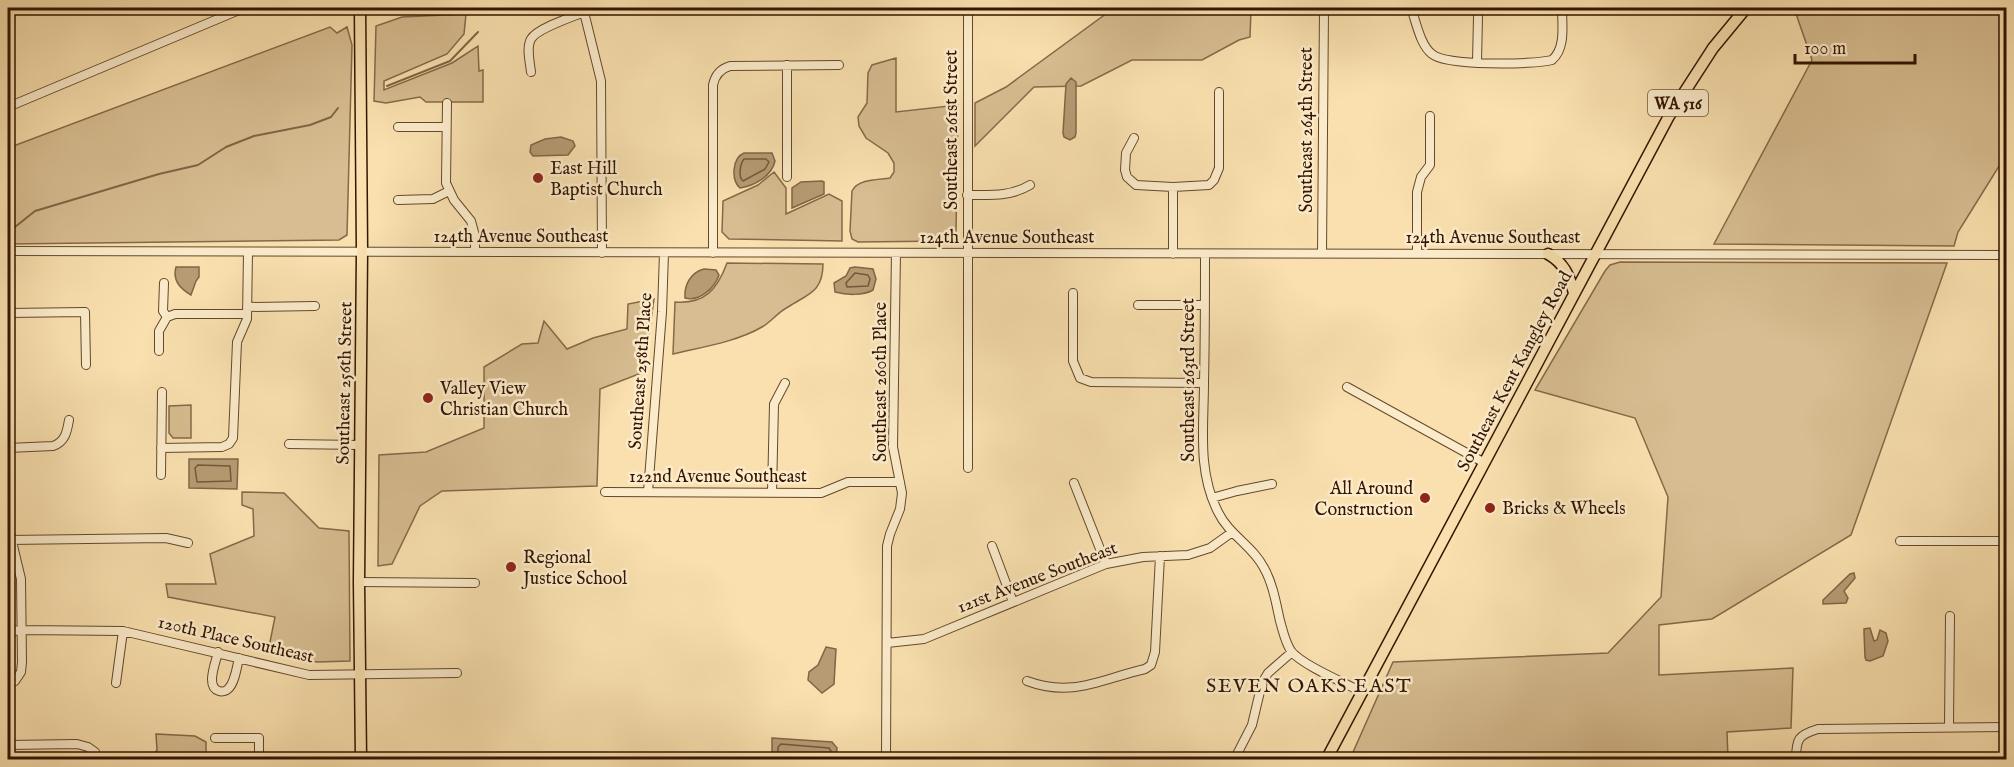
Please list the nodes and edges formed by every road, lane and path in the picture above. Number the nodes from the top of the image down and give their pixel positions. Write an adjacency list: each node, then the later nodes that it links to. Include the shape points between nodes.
1 (244, 8): 17 (street)
2 (360, 8): 29 (main road, Southeast 256th Street)
3 (594, 8): 9 (street)
4 (968, 8): 26 (street, Southeast 261st Street)
5 (1324, 8): 37 (street, Southeast 264th Street)
6 (1411, 8): 11 (street, via 1425,46 1432,54 1452,62)
7 (1562, 8): 11 (street, via 1562,42 1552,60)
8 (1746, 8): 42 (main road, Southeast Kent Kangley Road / WA 516, via 1713,48 1669,116)
9 (583, 10): 14 (street, via 533,36 529,48); 32 (street, via 601,81)
10 (1478, 17): 11 (street)
11 (1477, 62)
12 (787, 65): 13 (street); 22 (street); 34 (street, via 730,66 714,78)
13 (839, 65)
14 (531, 72)
15 (1219, 92): 24 (street, via 1217,175 1204,187)
16 (447, 103): 19 (street)
17 (8, 106)
18 (1430, 116): 38 (street, via 1430,165 1417,192)
19 (446, 127): 20 (street); 25 (street, via 445,178)
20 (398, 128)
21 (1134, 138): 24 (street, via 1126,153 1127,177 1136,185)
22 (786, 177)
23 (1030, 185): 26 (street, via 1008,194)
24 (1173, 187): 39 (street)
25 (449, 191): 27 (street, via 432,199); 31 (street, via 471,221)
26 (967, 195): 36 (street, Southeast 261st Street)
27 (398, 200)
28 (8, 251): 30 (street, 124th Avenue Southeast)
29 (362, 251): 30 (street, 124th Avenue Southeast); 31 (street, 124th Avenue Southeast); 61 (main road, Southeast 256th Street)
30 (248, 252): 50 (street)
31 (475, 252): 32 (street, 124th Avenue Southeast)
32 (602, 253): 33 (street, 124th Avenue Southeast)
33 (664, 253): 34 (street, 124th Avenue Southeast); 71 (street, Southeast 258th Place)
34 (713, 253): 35 (street, 124th Avenue Southeast)
35 (896, 253): 36 (street, 124th Avenue Southeast); 67 (street, Southeast 260th Place, via 893,447)
36 (967, 253): 39 (street, 124th Avenue Southeast); 65 (street, Southeast 261st Street)
37 (1322, 253): 38 (street, 124th Avenue Southeast); 40 (street, 124th Avenue Southeast)
38 (1417, 253): 41 (street, 124th Avenue Southeast)
39 (1173, 254): 40 (street, 124th Avenue Southeast)
40 (1205, 254): 48 (street, Southeast 263rd Street)
41 (1548, 254): 42 (street, 124th Avenue Southeast); 46 (main road, via 1563,265)
42 (1595, 254): 43 (street, 124th Avenue Southeast); 46 (main road, Southeast Kent Kangley Road / WA 516)
43 (2007, 255)
44 (164, 283): 52 (street, via 163,311)
45 (1073, 293): 56 (street, via 1073,361 1080,378 1091,382)
46 (1574, 293): 64 (main road, Southeast Kent Kangley Road / WA 516)
47 (1138, 305): 48 (street)
48 (1205, 305): 56 (street, Southeast 263rd Street)
49 (315, 306): 50 (street)
50 (247, 310): 52 (street); 63 (street, via 237,342 231,441 222,447)
51 (8, 313): 54 (street, via 85,312)
52 (167, 317): 53 (street, via 159,331)
53 (159, 351)
54 (86, 365)
55 (785, 383): 72 (street, via 774,404)
56 (1204, 383): 73 (street, Southeast 263rd Street, via 1203,465)
57 (1347, 387): 64 (street)
58 (162, 392): 63 (street)
59 (69, 420): 62 (street, via 59,444)
60 (289, 444): 61 (street)
61 (360, 445): 83 (main road, Southeast 256th Street)
62 (8, 448)
63 (161, 448): 66 (street)
64 (1484, 462): 99 (main road, Southeast Kent Kangley Road / WA 516)
65 (968, 468)
66 (161, 475)
67 (900, 482): 72 (street, 122nd Avenue Southeast, via 848,482 821,493); 90 (street, Southeast 260th Place, via 900,509 887,546)
68 (1074, 483): 82 (street)
69 (1272, 484): 73 (street)
70 (605, 492): 71 (street, 122nd Avenue Southeast)
71 (648, 492): 72 (street, 122nd Avenue Southeast)
72 (772, 493)
73 (1212, 498): 75 (street, Southeast 263rd Street)
74 (8, 525): 76 (street)
75 (1231, 533): 81 (street, 121st Avenue Southeast, via 1200,552); 92 (street, Southeast 263rd Street, via 1264,566)
76 (9, 540): 79 (street, via 166,538); 87 (street, via 21,579)
77 (1900, 541): 78 (street)
78 (2007, 541)
79 (188, 543)
80 (992, 546): 85 (street)
81 (1160, 556): 82 (street, 121st Avenue Southeast); 97 (street, via 1155,652 1150,665 1079,688 1051,688)
82 (1106, 564): 85 (street, 121st Avenue Southeast)
83 (359, 582): 84 (street); 95 (main road, Southeast 256th Street)
84 (475, 583)
85 (1013, 602): 90 (street, 121st Avenue Southeast, via 924,639)
86 (1950, 616): 100 (street)
87 (23, 630): 88 (street, 120th Place Southeast); 89 (street, 120th Place Southeast); 96 (street, via 21,672)
88 (123, 631): 91 (street, 120th Place Southeast); 98 (street)
89 (8, 632)
90 (887, 643): 107 (street, Southeast 260th Place)
91 (218, 652): 93 (street, 120th Place Southeast); 93 (street, via 212,682 220,691 230,687)
92 (1292, 652): 99 (street); 108 (street, via 1262,683 1252,725)
93 (239, 658): 95 (street, 120th Place Southeast, via 309,675)
94 (457, 673): 95 (street, 120th Place Southeast)
95 (361, 675): 106 (main road, Southeast 256th Street)
96 (15, 681)
97 (1028, 681)
98 (116, 683)
99 (1362, 692): 109 (main road, Southeast Kent Kangley Road / WA 516)
100 (1949, 727): 101 (street); 110 (street, via 1818,729 1802,736 1796,744)
101 (2007, 727)
102 (215, 738): 105 (street, via 259,738)
103 (8, 745): 104 (street, via 77,744)
104 (95, 752)
105 (259, 759)
106 (361, 759)
107 (886, 759)
108 (1234, 759)
109 (1326, 759)
110 (1796, 759)

